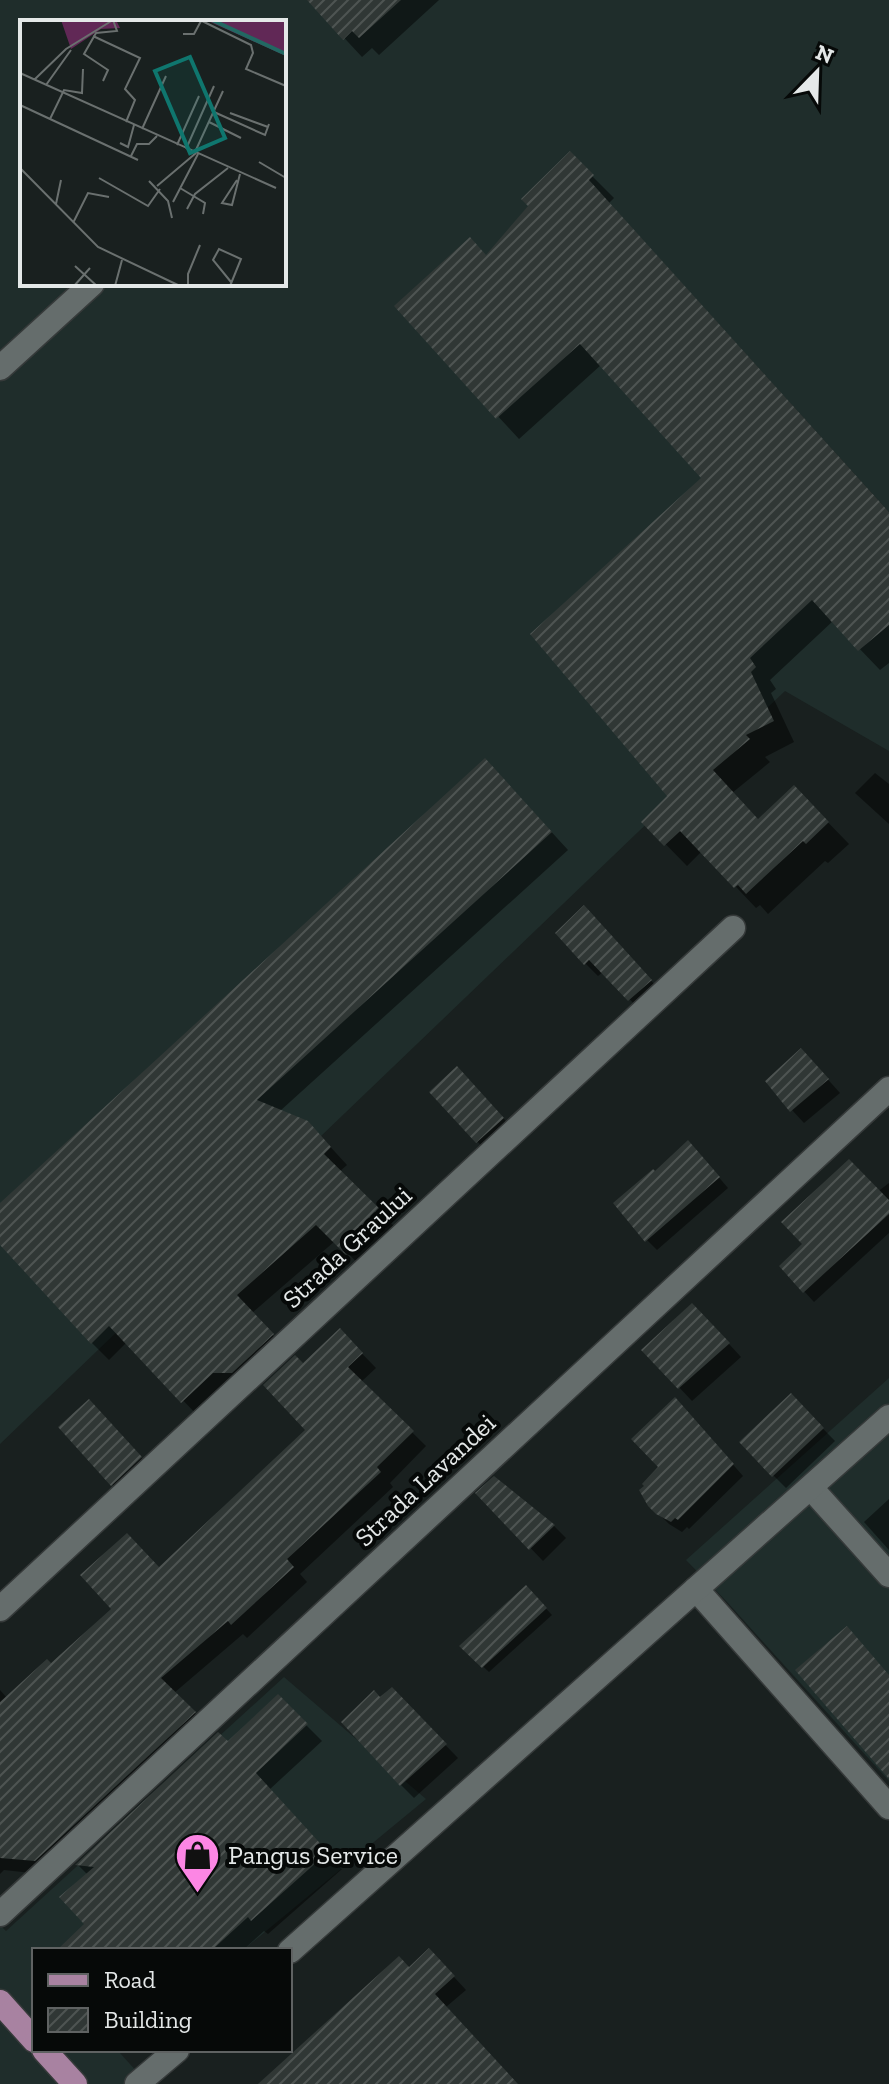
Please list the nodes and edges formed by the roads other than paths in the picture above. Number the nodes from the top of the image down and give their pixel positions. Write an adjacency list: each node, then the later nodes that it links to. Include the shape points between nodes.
1 (90, 286): 2 (street)
2 (0, 368)
3 (733, 928): 9 (street, Strada Graului)
4 (889, 1089): 11 (street, Strada Lavandei)
5 (889, 1417): 6 (street)
6 (811, 1488): 7 (street); 8 (street)
7 (889, 1575)
8 (696, 1589): 10 (street); 12 (street)
9 (0, 1609)
10 (889, 1807)
11 (0, 1914)
12 (292, 1949)
13 (0, 2002): 14 (main road)
14 (32, 2038)
15 (46, 2052): 17 (main road)
16 (175, 2052): 18 (street)
17 (75, 2084)
18 (137, 2084)

